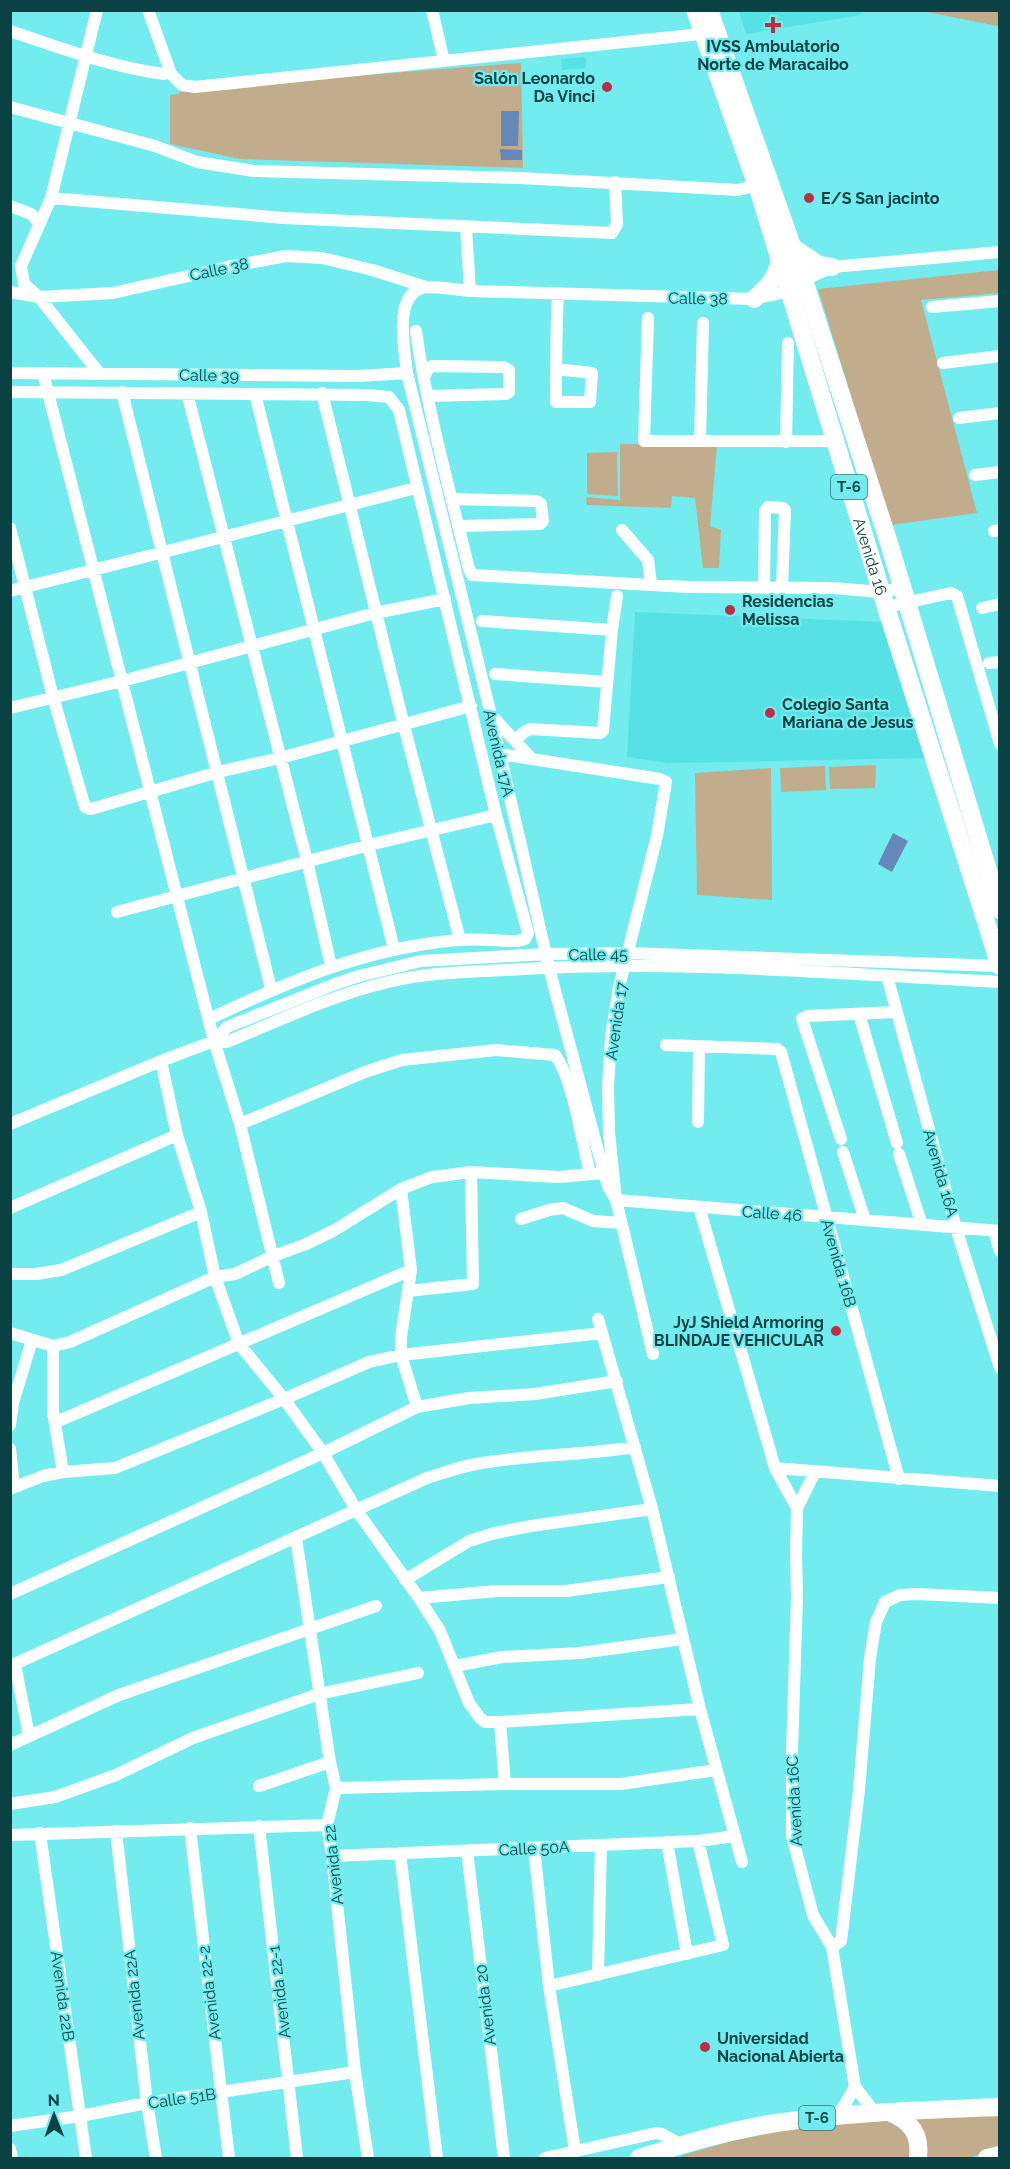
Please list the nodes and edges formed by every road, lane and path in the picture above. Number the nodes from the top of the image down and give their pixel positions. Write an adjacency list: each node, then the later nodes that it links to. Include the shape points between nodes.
1 (97, 10): 8 (street)
2 (148, 10): 9 (street, via 171,74 182,85 195,87)
3 (432, 10): 9 (street)
4 (695, 10): 7 (highway, Avenida 16 / T-6)
5 (709, 10): 7 (highway, Avenida 16 / T-6)
6 (10, 31): 8 (street)
7 (710, 33): 9 (street); 14 (highway, Avenida 16 / T-6); 20 (highway, Avenida 16 / T-6)
8 (87, 57): 10 (street); 12 (street)
9 (444, 61)
10 (164, 74)
11 (10, 107): 12 (street)
12 (70, 123): 13 (street, via 197,162 254,171); 15 (street)
13 (615, 182): 14 (street, via 738,190); 18 (street, via 617,225 612,233)
14 (755, 182): 20 (highway, Avenida 16 / T-6)
15 (51, 198): 17 (street); 18 (street, via 284,218)
16 (10, 206): 17 (street, via 31,214)
17 (39, 223): 21 (street)
18 (466, 227): 25 (street)
19 (999, 252): 22 (street, Calle 38)
20 (786, 254): 22 (highway); 23 (highway, Avenida 16 / T-6); 29 (highway, via 771,284)
21 (16, 266): 28 (street, via 24,284)
22 (832, 267): 23 (street, Calle 38)
23 (797, 286): 29 (street, Calle 38); 54 (highway, Avenida 16 / T-6); 75 (highway, Avenida 16 / T-6)
24 (426, 287): 25 (street, Calle 38); 28 (street, Calle 38, via 322,258 286,256 113,293); 41 (street, Avenida 17A, via 406,302 402,333)
25 (470, 291): 27 (street, Calle 38)
26 (10, 292): 28 (street, Calle 38)
27 (558, 295): 29 (street, Calle 38); 38 (street)
28 (39, 297): 42 (street)
29 (754, 299)
30 (999, 301): 31 (street)
31 (932, 307)
32 (648, 318): 53 (street, via 644,441)
33 (703, 323): 53 (street)
34 (416, 331): 43 (street)
35 (788, 343): 55 (street)
36 (999, 356): 37 (street)
37 (943, 363)
38 (556, 369)
39 (10, 373): 40 (street, Calle 39)
40 (43, 373): 42 (street, Calle 39); 45 (street)
41 (407, 373): 42 (street, Calle 39); 93 (street, Avenida 17A)
42 (99, 374)
43 (424, 377): 50 (street); 50 (street, via 432,366 509,370 506,394)
44 (10, 392): 45 (street)
45 (48, 392): 46 (street); 69 (street)
46 (122, 392): 47 (street); 68 (street)
47 (187, 393): 49 (street); 65 (street)
48 (322, 393): 49 (street); 58 (street, via 389,397 399,410); 60 (street)
49 (255, 394): 61 (street)
50 (428, 396): 59 (street)
51 (999, 413): 52 (street)
52 (959, 418)
53 (700, 441): 55 (street)
54 (836, 441): 55 (street); 78 (highway, Avenida 16 / T-6)
55 (786, 442)
56 (999, 472): 57 (street)
57 (975, 475)
58 (416, 488): 60 (street); 77 (street)
59 (452, 500): 62 (street); 62 (street, via 541,504 540,524)
60 (349, 505): 61 (street); 81 (street)
61 (286, 521): 65 (street); 83 (street)
62 (459, 525): 70 (street, via 472,575)
63 (10, 528): 71 (street)
64 (622, 530): 70 (street, via 648,560)
65 (223, 538): 68 (street); 85 (street)
66 (764, 541): 67 (street); 67 (street, via 766,509 783,508); 72 (street)
67 (784, 542): 73 (street)
68 (162, 554): 69 (street); 86 (street)
69 (94, 570): 71 (street); 88 (street)
70 (651, 584): 72 (street)
71 (25, 587): 74 (street); 90 (street)
72 (764, 588): 73 (street)
73 (782, 588): 78 (street, via 864,590)
74 (10, 591)
75 (904, 595): 78 (street); 97 (street, via 957,596); 109 (highway, Avenida 16 / T-6)
76 (617, 596): 84 (street)
77 (445, 598): 81 (street); 91 (street)
78 (884, 599): 117 (highway, Avenida 16 / T-6)
79 (999, 604): 80 (street)
80 (982, 608)
81 (375, 613): 83 (street); 94 (street)
82 (482, 621): 84 (street)
83 (315, 629): 85 (street); 95 (street)
84 (612, 630): 89 (street)
85 (251, 646): 86 (street); 99 (street)
86 (190, 662): 88 (street); 101 (street)
87 (495, 674): 89 (street)
88 (122, 681): 90 (street); 102 (street)
89 (607, 682): 96 (street, via 600,733 530,729)
90 (53, 697): 92 (street); 102 (street, via 85,807 91,809)
91 (471, 706): 94 (street); 103 (street)
92 (10, 708)
93 (491, 715): 96 (street); 98 (street, Avenida 17A)
94 (404, 726): 95 (street); 104 (street)
95 (342, 741): 99 (street); 105 (street)
96 (515, 741): 100 (street)
97 (999, 744)
98 (500, 754): 100 (street); 114 (street, Avenida 17A)
99 (280, 758): 101 (street); 106 (street)
100 (532, 759): 113 (street, Avenida 17, via 660,779 667,785)
101 (218, 771): 102 (street); 107 (street)
102 (151, 791): 108 (street)
103 (496, 815): 104 (street); 111 (street, via 528,933 518,941)
104 (431, 831): 105 (street); 111 (street)
105 (369, 845): 106 (street); 112 (street)
106 (308, 861): 107 (street); 115 (street)
107 (243, 878): 108 (street); 121 (street)
108 (177, 895): 110 (street); 124 (street)
109 (999, 910)
110 (117, 912)
111 (460, 940): 112 (street)
112 (394, 949): 115 (street)
113 (627, 953): 114 (street, Calle 45); 116 (street, Avenida 17); 117 (street, Calle 45)
114 (546, 954): 118 (street, Avenida 17A); 125 (street, Calle 45, via 421,961 359,976 227,1027)
115 (331, 966): 121 (street)
116 (624, 966): 118 (street, Calle 45); 119 (street, Calle 45); 139 (street, Avenida 17, via 611,1037 608,1086)
117 (999, 966)
118 (549, 968): 125 (street, Calle 45, via 429,974 388,982 333,998 227,1042); 136 (street, Avenida 17A)
119 (887, 976): 120 (street, Calle 45); 122 (street, Avenida 16A)
120 (999, 981)
121 (272, 989): 124 (street)
122 (896, 1012): 123 (street); 148 (street, Avenida 16A)
123 (859, 1014): 133 (street, via 802,1019); 147 (street)
124 (209, 1019): 125 (street)
125 (214, 1041): 128 (street, Calle 45); 131 (street)
126 (666, 1045): 127 (street)
127 (699, 1047): 129 (street); 143 (street, Avenida 16B, via 781,1052)
128 (161, 1061): 130 (street, Calle 45); 132 (street)
129 (698, 1122)
130 (10, 1124)
131 (240, 1124): 137 (street, via 402,1060 496,1050 555,1055 567,1080); 151 (street)
132 (177, 1135): 141 (street); 142 (street)
133 (841, 1139)
134 (843, 1152): 145 (street)
135 (471, 1172): 137 (street, via 558,1177); 138 (street, via 432,1177); 156 (street, via 473,1284)
136 (604, 1173): 137 (street); 139 (street, Avenida 17A)
137 (590, 1174)
138 (401, 1189): 151 (street, via 333,1231); 152 (street)
139 (616, 1200): 140 (street, Calle 46); 146 (street)
140 (699, 1207): 143 (street, Calle 46); 174 (street)
141 (10, 1208)
142 (201, 1212): 153 (street, via 61,1270); 154 (street)
143 (826, 1217): 145 (street, Calle 46); 177 (street, Avenida 16B)
144 (521, 1219): 146 (street, via 563,1208 593,1221)
145 (865, 1220): 147 (street, Calle 46)
146 (621, 1223): 163 (street)
147 (922, 1225): 148 (street, Calle 46)
148 (956, 1228): 149 (street, Calle 46); 165 (street, Avenida 16A)
149 (997, 1231): 150 (street)
150 (999, 1251)
151 (271, 1257): 154 (street, via 250,1269); 155 (street)
152 (411, 1270): 156 (street); 161 (street)
153 (10, 1274)
154 (215, 1277): 161 (street); 162 (street)
155 (279, 1282)
156 (408, 1291): 164 (street)
157 (598, 1320): 159 (street)
158 (10, 1333): 160 (street)
159 (602, 1334): 164 (street); 166 (street)
160 (32, 1340): 162 (street); 170 (street)
161 (239, 1344): 167 (street); 169 (street)
162 (53, 1346): 169 (street)
163 (653, 1354)
164 (401, 1355): 167 (street, via 369,1362); 168 (street)
165 (999, 1368)
166 (616, 1381): 168 (street); 171 (street)
167 (284, 1399): 173 (street); 175 (street, via 115,1468)
168 (417, 1407): 173 (street)
169 (56, 1422): 175 (street)
170 (10, 1425)
171 (635, 1447): 180 (street); 182 (street, via 469,1465 427,1478)
172 (10, 1449): 179 (street)
173 (323, 1453): 182 (street); 186 (street)
174 (775, 1468): 176 (street); 181 (street)
175 (63, 1472): 179 (street)
176 (815, 1472): 177 (street); 181 (street)
177 (899, 1479): 178 (street)
178 (999, 1486)
179 (12, 1488)
180 (652, 1509): 184 (street); 185 (street, via 495,1533 470,1541)
181 (797, 1509): 221 (street, Avenida 16C, via 792,1836 813,1915)
182 (357, 1511): 183 (street); 185 (street)
183 (296, 1538): 190 (street, Avenida 22); 192 (street)
184 (669, 1577): 187 (street, via 566,1591 497,1591); 191 (street)
185 (405, 1580): 187 (street)
186 (10, 1594)
187 (419, 1598): 193 (street, via 440,1631)
188 (999, 1598): 221 (street, via 917,1594 900,1595 885,1602 876,1622 870,1658 842,1941)
189 (376, 1606): 190 (street)
190 (309, 1629): 195 (street, Avenida 22); 198 (street, via 119,1695)
191 (683, 1639): 193 (street, via 580,1653 502,1657); 196 (street)
192 (13, 1665): 198 (street)
193 (455, 1666): 197 (street, via 469,1703 480,1718)
194 (417, 1673): 195 (street)
195 (319, 1694): 200 (street, Avenida 22); 205 (street, via 193,1738 116,1776 55,1797)
196 (700, 1708): 197 (street); 201 (street)
197 (500, 1722): 202 (street)
198 (29, 1736): 199 (street)
199 (10, 1744)
200 (330, 1762): 203 (street); 204 (street, Avenida 22)
201 (716, 1770): 202 (street, via 621,1784); 212 (street)
202 (505, 1784): 204 (street)
203 (259, 1786)
204 (336, 1788): 206 (street, Avenida 22)
205 (10, 1804)
206 (327, 1825): 207 (street); 219 (street, Avenida 22)
207 (259, 1826): 208 (street); 226 (street, Avenida 22-1)
208 (190, 1828): 209 (street); 228 (street, Avenida 22-2)
209 (116, 1831): 210 (street); 229 (street, Avenida 22A)
210 (40, 1833): 211 (street); 232 (street, Avenida 22B)
211 (10, 1835)
212 (735, 1836): 213 (street, Calle 50A); 220 (street)
213 (698, 1841): 214 (street, Calle 50A); 222 (street, via 724,1943)
214 (667, 1842): 215 (street, Calle 50A); 222 (street)
215 (601, 1845): 216 (street, Calle 50A); 223 (street)
216 (534, 1848): 217 (street, Calle 50A); 224 (street)
217 (467, 1851): 218 (street, Calle 50A); 246 (street, Avenida 20)
218 (400, 1853): 219 (street, Calle 50A); 245 (street)
219 (332, 1856): 225 (street, Avenida 22)
220 (742, 1862)
221 (832, 1947): 227 (street, Avenida 16C)
222 (687, 1954): 223 (street)
223 (598, 1975): 224 (street)
224 (549, 1986): 237 (street)
225 (355, 2072): 226 (street, Calle 51B); 244 (street, Avenida 22)
226 (290, 2083): 228 (street, Calle 51B); 243 (street, Avenida 22-1)
227 (855, 2087): 231 (street, Avenida 16C); 233 (street)
228 (220, 2092): 229 (street, Calle 51B); 242 (street, Avenida 22-2)
229 (147, 2103): 232 (street, Calle 51B); 241 (street, Avenida 22A)
230 (999, 2107): 231 (highway, T-6)
231 (881, 2113): 233 (highway, T-6); 250 (highway, via 902,2118 914,2129 918,2136)
232 (80, 2116): 234 (street, Calle 51B); 240 (street, Avenida 22B)
233 (838, 2116): 235 (highway, T-6, via 768,2124)
234 (10, 2126)
235 (681, 2145): 237 (street, via 656,2133); 248 (highway, T-6); 249 (highway)
236 (10, 2149): 239 (street)
237 (575, 2151): 247 (street)
238 (999, 2155): 251 (highway)
239 (12, 2158)
240 (86, 2158)
241 (156, 2158)
242 (229, 2158)
243 (297, 2158)
244 (368, 2158)
245 (437, 2158)
246 (504, 2158)
247 (545, 2158)
248 (639, 2158)
249 (668, 2158)
250 (918, 2158)
251 (987, 2158)

